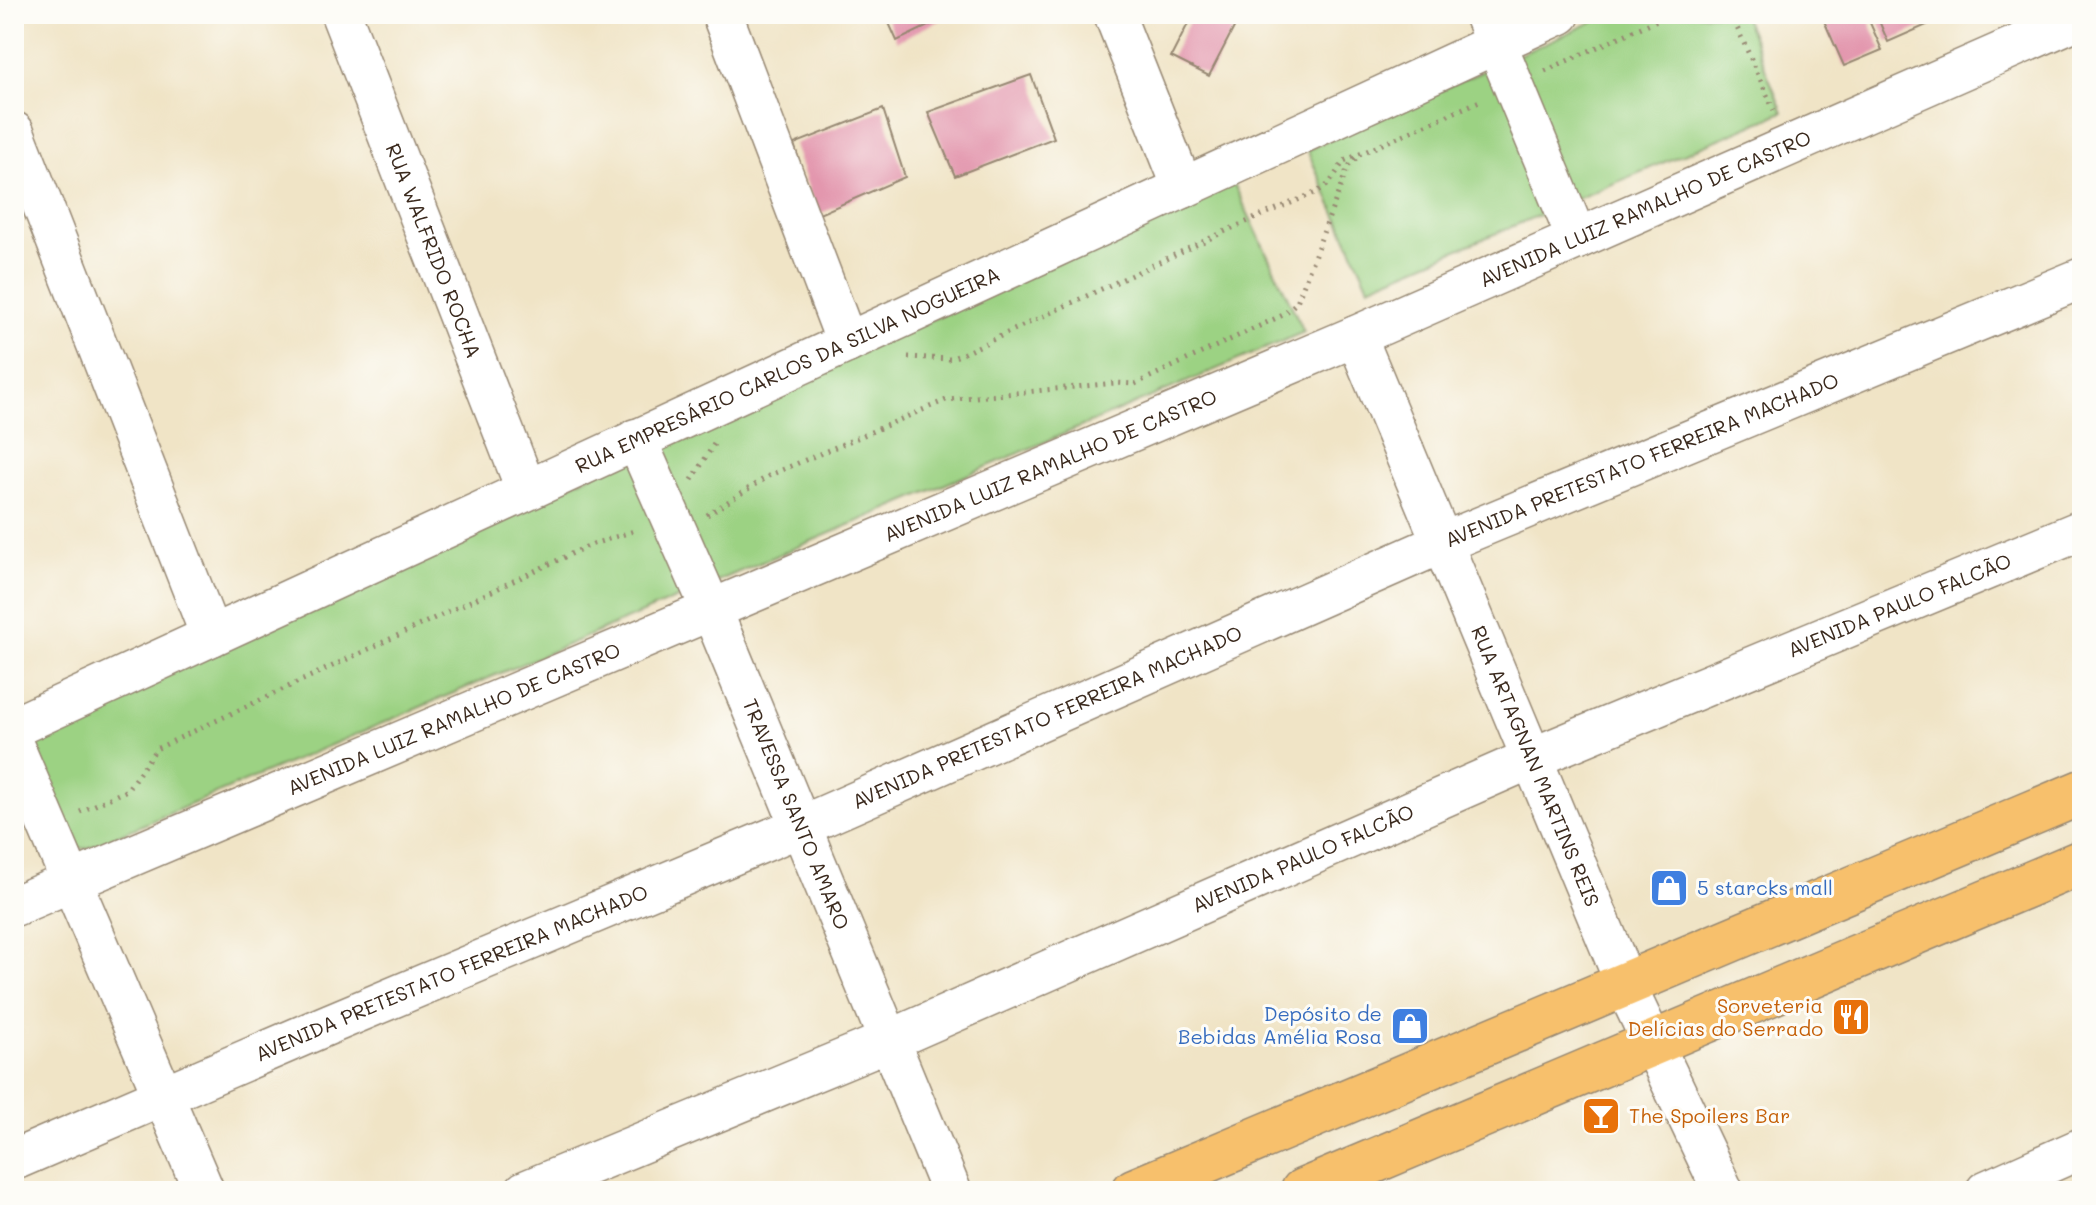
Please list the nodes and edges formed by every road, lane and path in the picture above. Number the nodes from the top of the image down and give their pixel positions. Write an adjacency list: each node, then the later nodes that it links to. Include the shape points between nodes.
1 (341, 14): 18 (street, RUA WALFRIDO ROCHA)
2 (722, 14): 14 (street)
3 (1114, 14): 10 (street)
4 (1560, 14): 7 (street, RUA EMPRESÁRIO CARLOS DA SILVA NOGUEIRA)
5 (1731, 14): 9 (path)
6 (2082, 17): 9 (street, AVENIDA LUIZ RAMALHO DE CASTRO)
7 (1490, 29): 10 (street, RUA EMPRESÁRIO CARLOS DA SILVA NOGUEIRA); 11 (street)
8 (14, 132): 23 (street)
9 (1790, 146): 11 (street, AVENIDA LUIZ RAMALHO DE CASTRO)
10 (1183, 188): 14 (street, RUA EMPRESÁRIO CARLOS DA SILVA NOGUEIRA)
11 (1577, 239): 13 (street, AVENIDA LUIZ RAMALHO DE CASTRO)
12 (2082, 278): 21 (street, AVENIDA PRETESTATO FERREIRA MACHADO)
13 (1356, 336): 21 (street, RUA ARTAGNAN MARTINS REIS); 22 (street, AVENIDA LUIZ RAMALHO DE CASTRO)
14 (847, 343): 17 (street, RUA EMPRESÁRIO CARLOS DA SILVA NOGUEIRA)
15 (905, 357): 19 (path, via 960,355 1319,191 1344,161 1359,155 1348,167 1297,302 1283,315 1135,384 946,400 770,475 686,528)
16 (718, 438): 19 (path)
17 (636, 439): 18 (street, RUA EMPRESÁRIO CARLOS DA SILVA NOGUEIRA); 19 (street, TRAVESSA SANTO AMARO)
18 (526, 489): 23 (street, RUA EMPRESÁRIO CARLOS DA SILVA NOGUEIRA)
19 (672, 519): 22 (street, TRAVESSA SANTO AMARO); 29 (path, via 590,545 156,749 127,790 77,813)
20 (2082, 530): 26 (street, AVENIDA PAULO FALCÃO)
21 (1442, 543): 26 (street, RUA ARTAGNAN MARTINS REIS); 28 (street, AVENIDA PRETESTATO FERREIRA MACHADO)
22 (712, 611): 28 (street, TRAVESSA SANTO AMARO); 31 (street, AVENIDA LUIZ RAMALHO DE CASTRO)
23 (211, 636): 24 (street, RUA EMPRESÁRIO CARLOS DA SILVA NOGUEIRA)
24 (14, 727)
25 (14, 747): 29 (street)
26 (1532, 758): 33 (street, RUA ARTAGNAN MARTINS REIS); 34 (street, AVENIDA PAULO FALCÃO)
27 (2082, 792): 33 (main road)
28 (799, 827): 34 (street, TRAVESSA SANTO AMARO); 36 (street, AVENIDA PRETESTATO FERREIRA MACHADO)
29 (51, 834): 31 (street)
30 (2082, 862): 35 (main road)
31 (72, 882): 32 (street, AVENIDA LUIZ RAMALHO DE CASTRO); 36 (street)
32 (14, 906)
33 (1626, 984): 35 (street, RUA ARTAGNAN MARTINS REIS); 43 (main road)
34 (890, 1040): 41 (street, AVENIDA PAULO FALCÃO); 42 (street, TRAVESSA SANTO AMARO)
35 (1652, 1044): 44 (main road); 45 (street, RUA ARTAGNAN MARTINS REIS)
36 (163, 1096): 38 (street, AVENIDA PRETESTATO FERREIRA MACHADO); 40 (street)
37 (2082, 1148): 39 (street)
38 (14, 1160)
39 (1994, 1189)
40 (204, 1191)
41 (525, 1191)
42 (951, 1191)
43 (1134, 1191)
44 (1303, 1191)
45 (1723, 1191)

